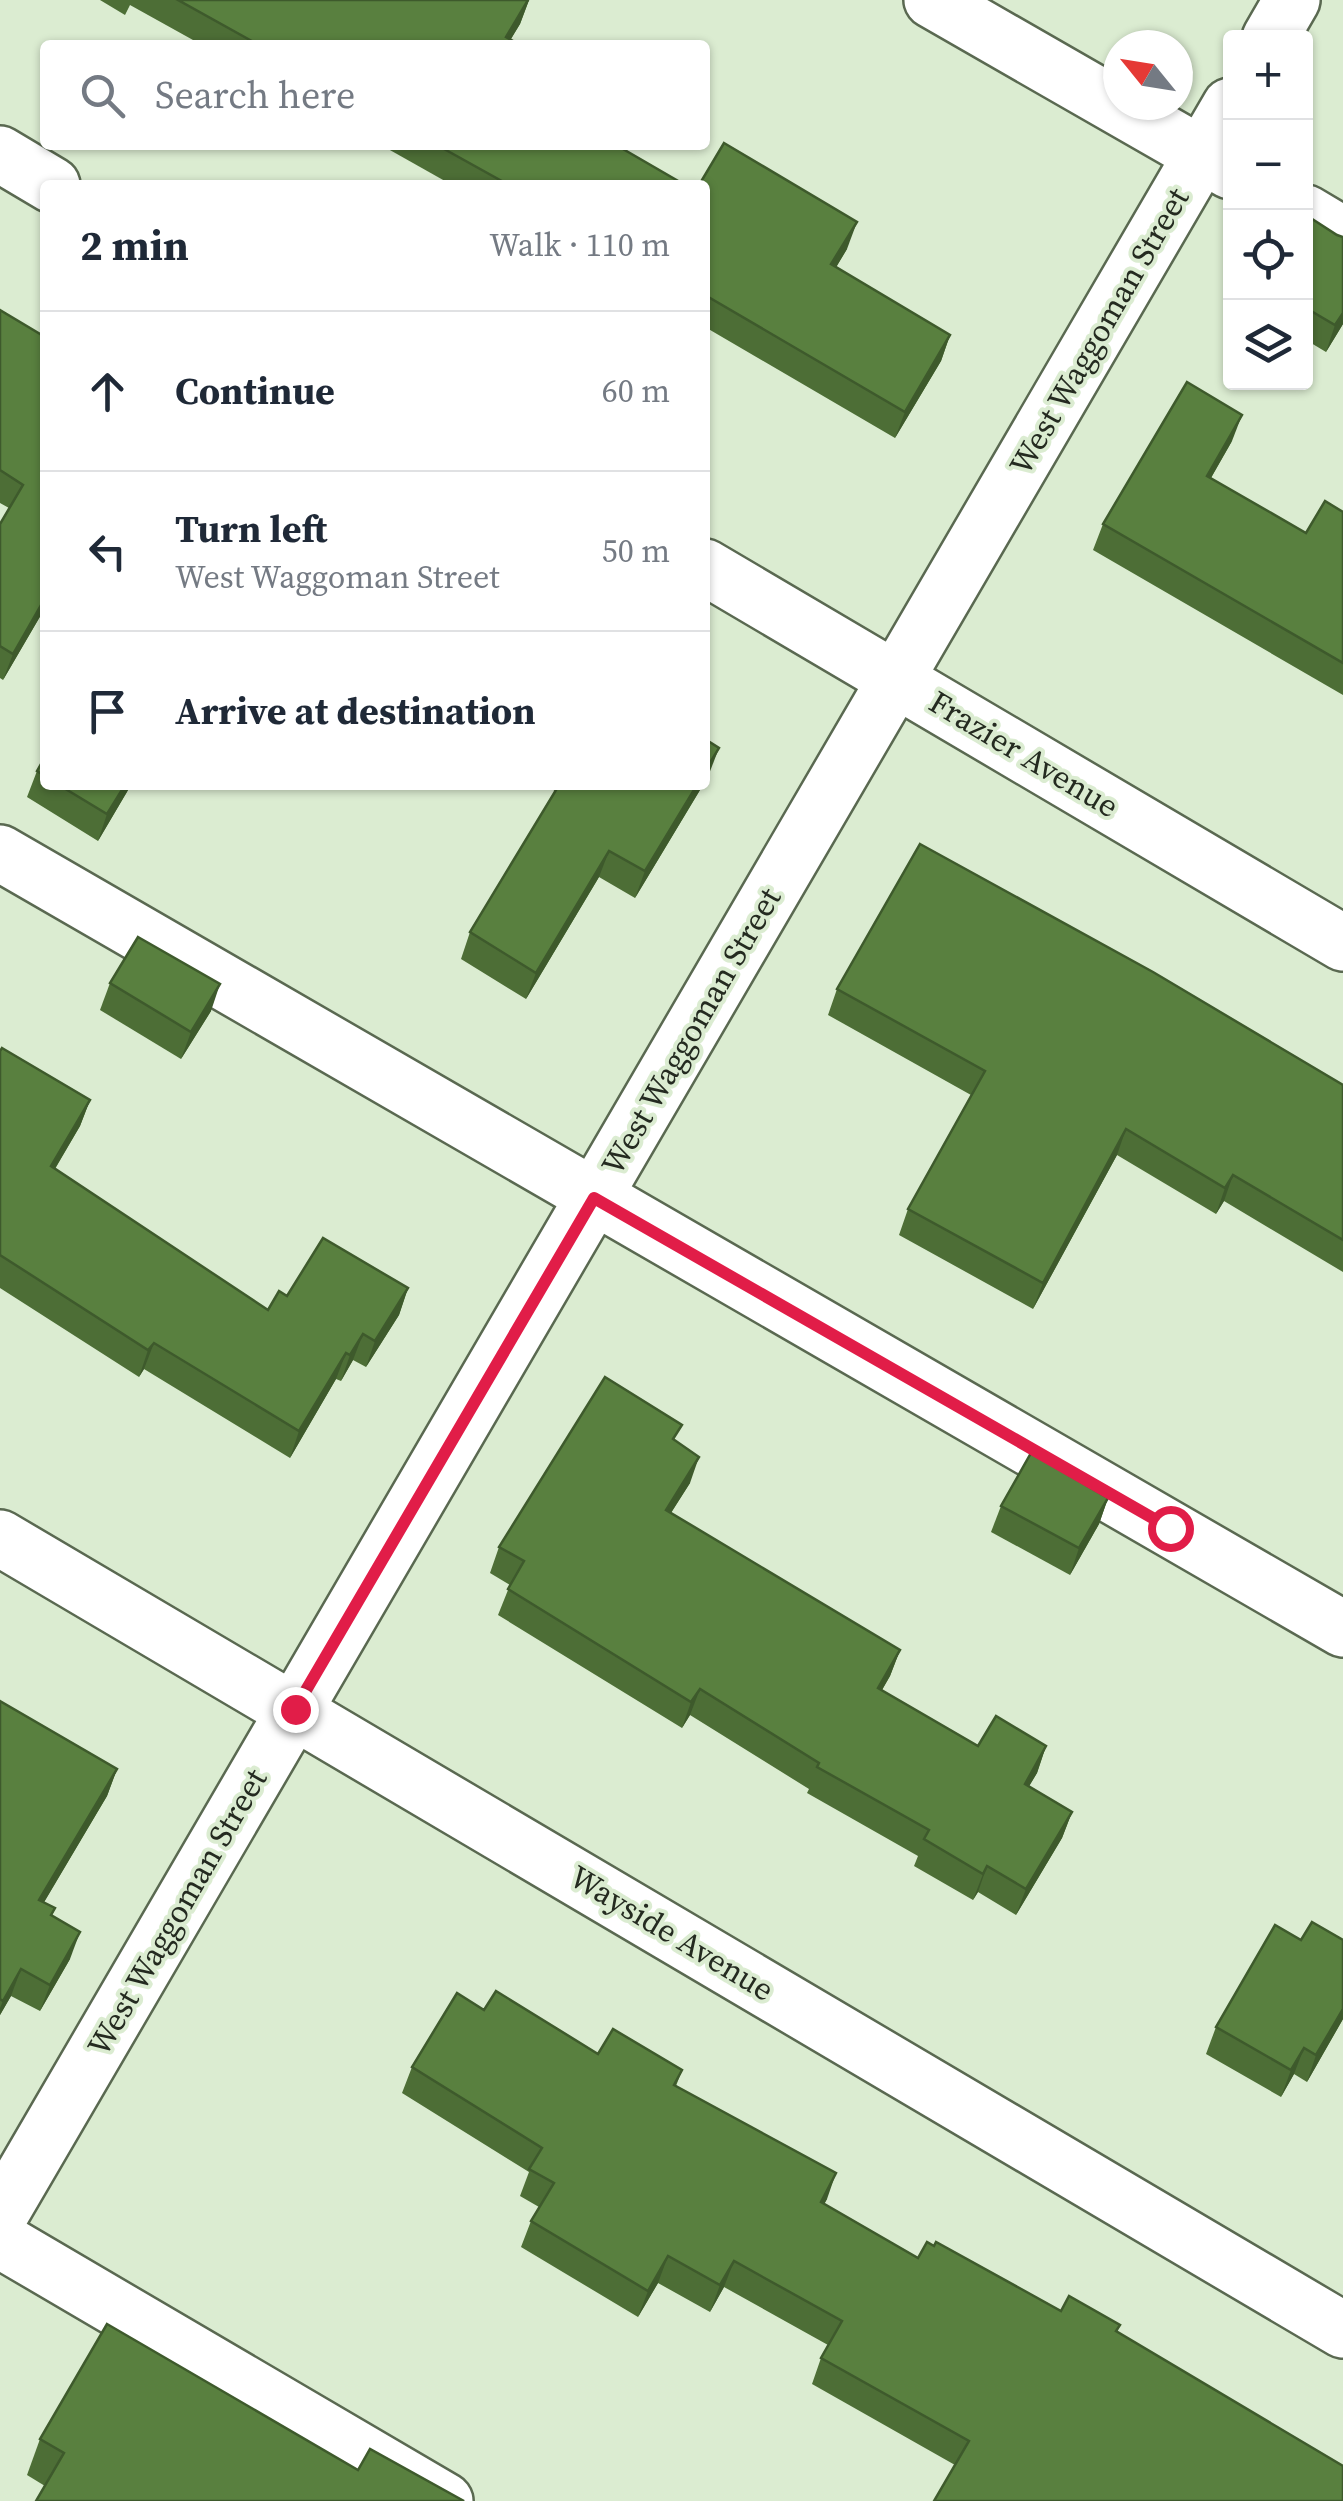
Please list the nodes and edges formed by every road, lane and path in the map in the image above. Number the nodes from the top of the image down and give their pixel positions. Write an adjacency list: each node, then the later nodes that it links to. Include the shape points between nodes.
1 (932, 0): 6 (street)
2 (1292, 0): 3 (street)
3 (1275, 30)
4 (1227, 120): 6 (street, West Waggoman Street)
5 (0, 154): 7 (street)
6 (1216, 163): 11 (street, West Waggoman Street)
7 (44, 180)
8 (1313, 218): 9 (street)
9 (1343, 234)
10 (710, 570): 11 (street, Frazier Avenue)
11 (896, 679): 13 (street, Frazier Avenue); 14 (street, West Waggoman Street)
12 (0, 853): 14 (street)
13 (1343, 942)
14 (594, 1198): 16 (street); 17 (street, West Waggoman Street)
15 (0, 1538): 17 (street, Wayside Avenue)
16 (1343, 1629)
17 (295, 1709): 18 (street, West Waggoman Street); 20 (street, Wayside Avenue)
18 (0, 2215)
19 (0, 2240): 21 (street)
20 (1343, 2330)
21 (445, 2501)

